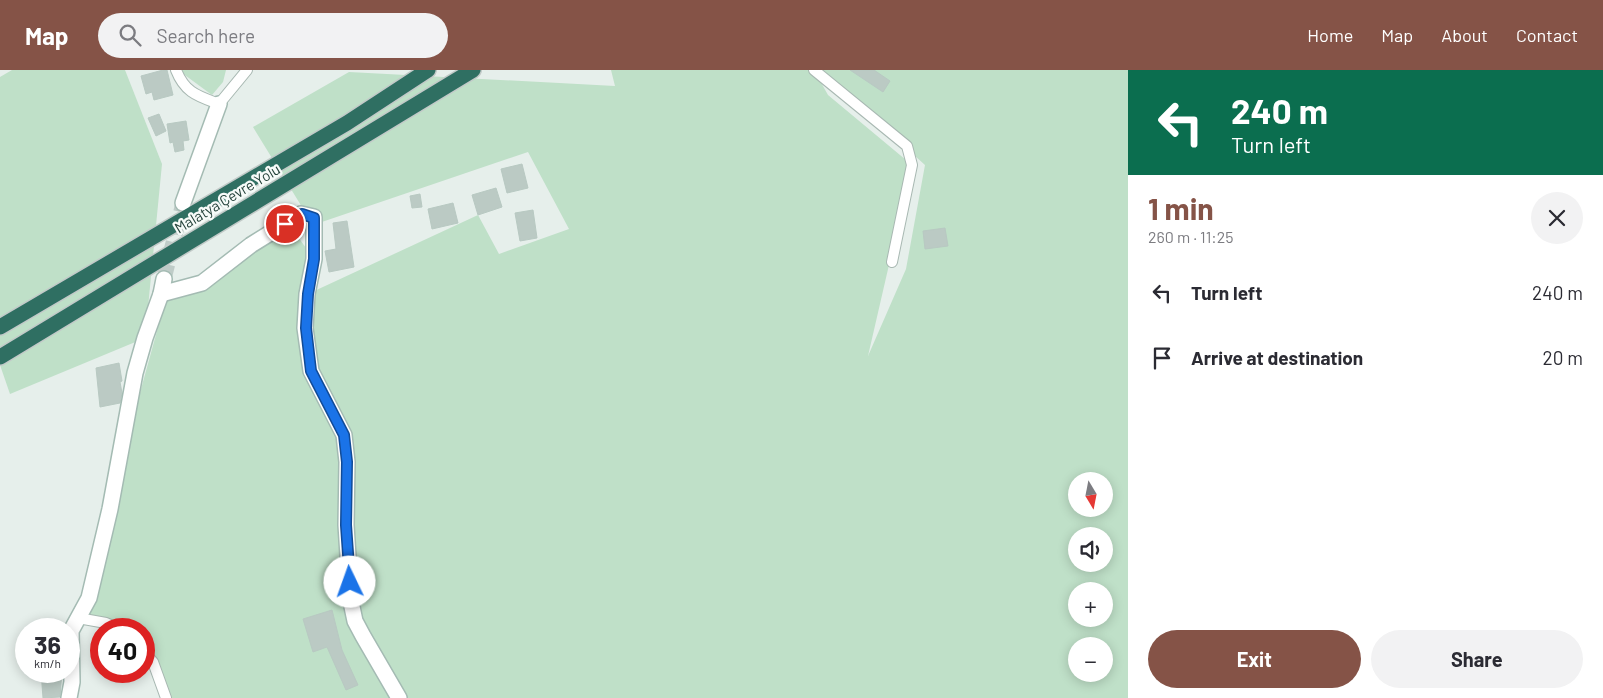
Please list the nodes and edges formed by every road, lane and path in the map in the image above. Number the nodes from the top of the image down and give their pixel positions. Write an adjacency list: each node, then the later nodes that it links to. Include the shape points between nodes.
1 (176, 70): 6 (street, via 182,84 197,96)
2 (247, 70): 6 (street)
3 (428, 70): 9 (highway, Malatya Çevre Yolu, via 347,123)
4 (473, 70): 10 (highway, Malatya Çevre Yolu)
5 (814, 70): 8 (street, via 907,146 912,165)
6 (220, 104): 7 (street)
7 (183, 203)
8 (892, 262)
9 (0, 327)
10 (0, 358)
11 (78, 618): 16 (street, via 89,598 110,509 135,374 163,286 202,283 251,245 302,214 314,218 314,259 306,328 311,371 344,435 351,602 359,629)
12 (155, 670): 15 (street)
13 (72, 683): 14 (street)
14 (69, 698)
15 (166, 698)
16 (399, 698)

